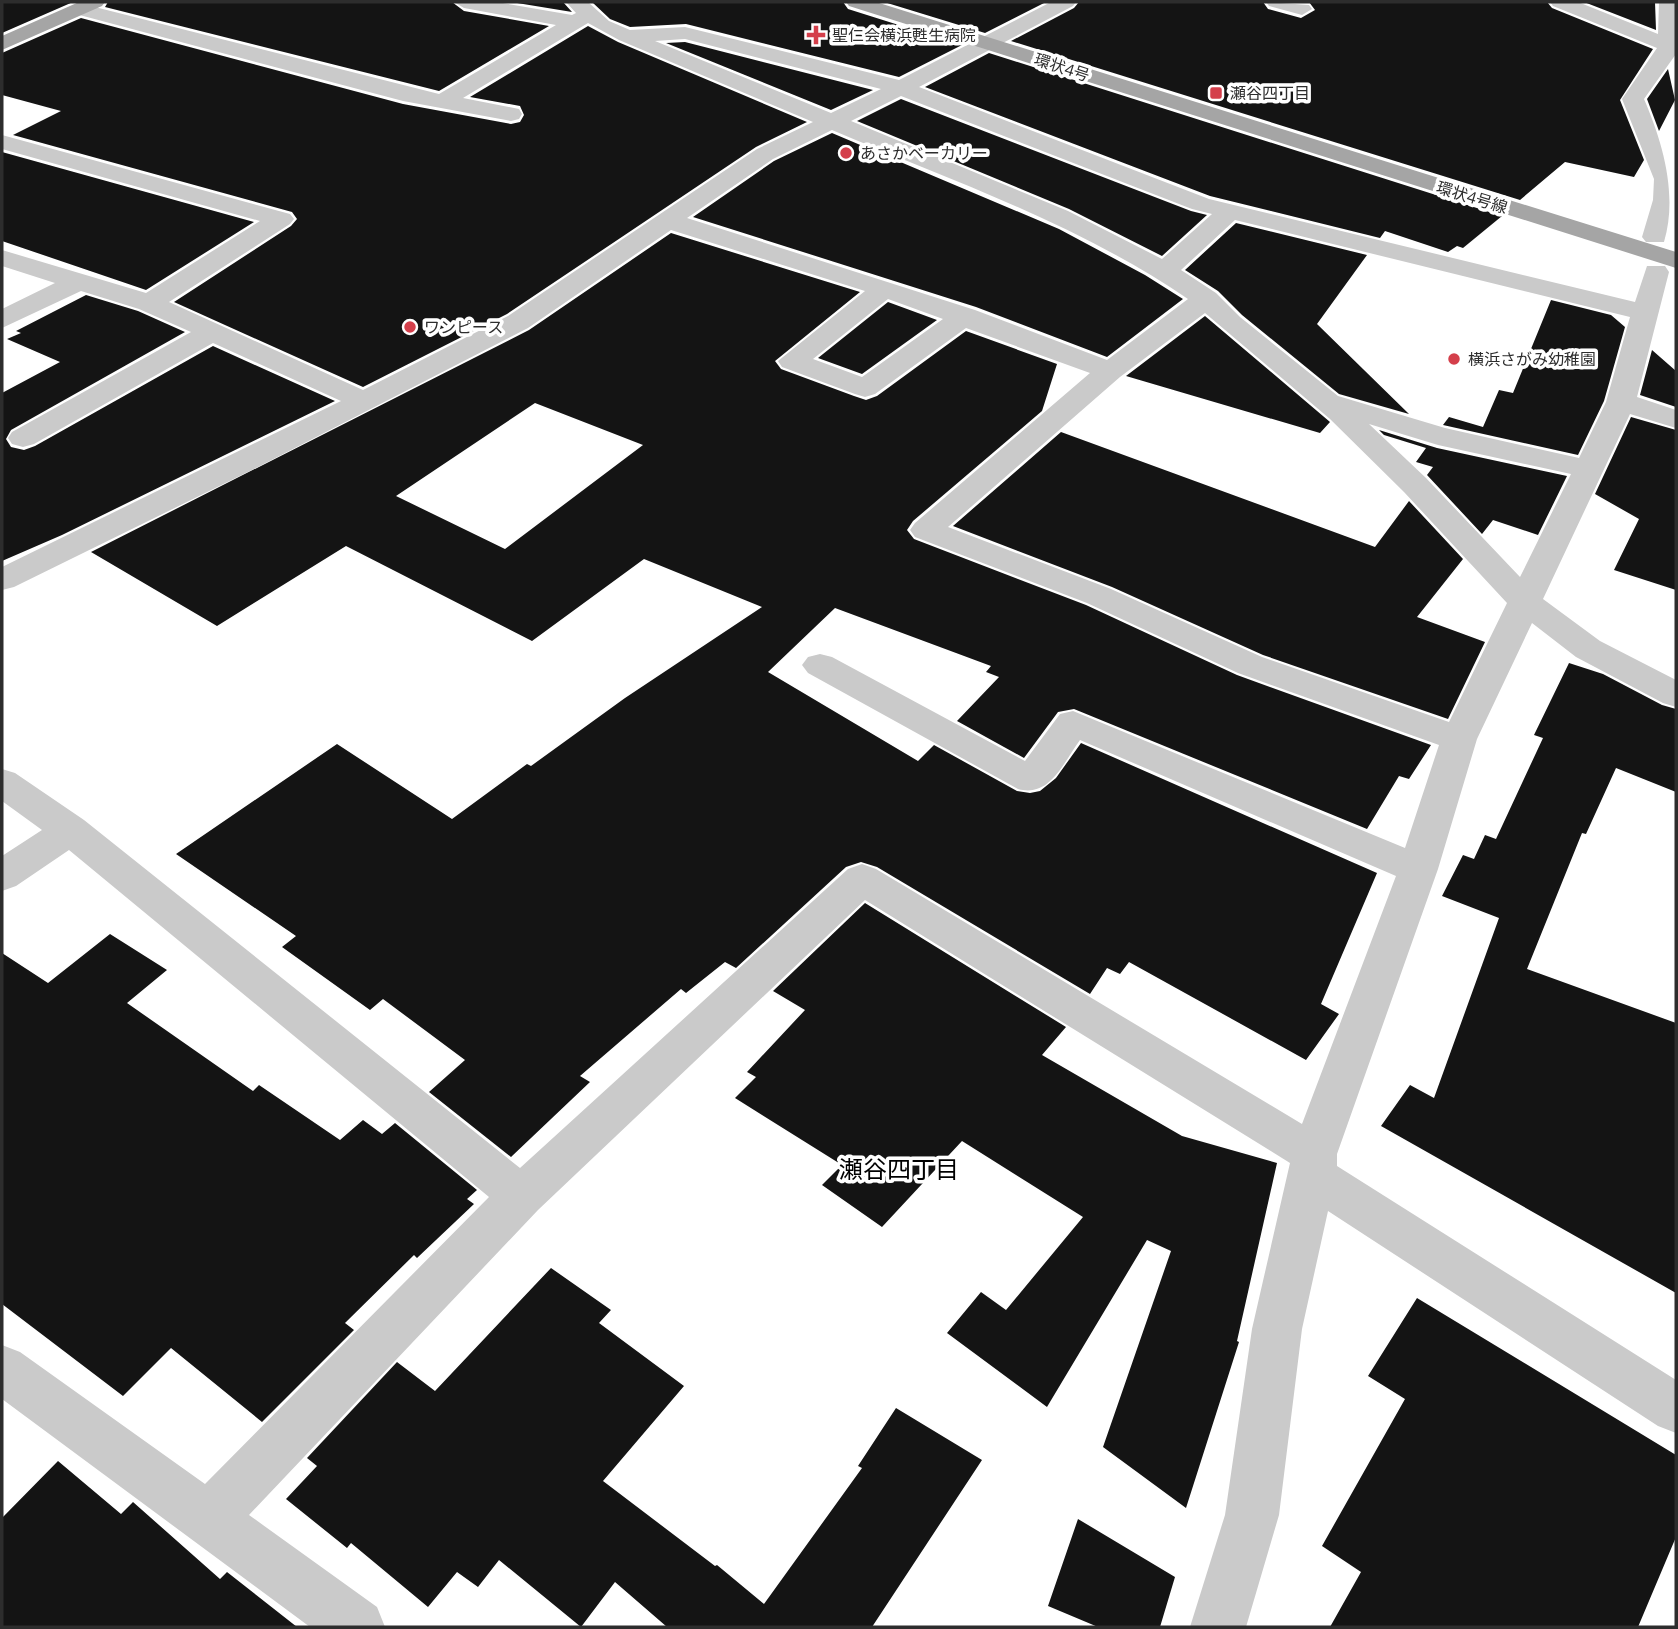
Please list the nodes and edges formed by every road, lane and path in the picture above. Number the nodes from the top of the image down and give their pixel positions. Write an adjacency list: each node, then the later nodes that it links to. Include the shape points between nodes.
1 (118, 2): 8 (street)
2 (464, 2): 10 (street)
3 (856, 2): 13 (main road, 環状4号)
4 (1066, 2): 13 (street)
5 (1276, 2): 9 (street)
6 (1560, 2): 14 (street)
7 (1669, 2): 14 (street)
8 (87, 5): 12 (main road); 16 (street)
9 (1301, 9)
10 (580, 13): 11 (street); 16 (street)
11 (626, 36): 15 (street, via 685,33); 18 (street)
12 (2, 44)
13 (990, 44): 15 (street); 19 (main road, 環状4号)
14 (1673, 47): 21 (street, via 1633,99 1642,127)
15 (899, 89): 18 (street); 22 (street)
16 (441, 102): 17 (street)
17 (511, 114)
18 (828, 122): 23 (street, via 765,155); 26 (street, via 1059,216)
19 (1268, 133): 25 (main road, via 1423,196); 25 (main road, via 1413,164)
20 (2, 142): 30 (street, via 281,219)
21 (1669, 166): 25 (street)
22 (1228, 212): 26 (street); 31 (street)
23 (669, 221): 28 (street); 36 (street, via 518,322)
24 (2, 257): 27 (street)
25 (1668, 258): 31 (street)
26 (1165, 271): 29 (street)
27 (78, 282): 30 (street); 33 (street)
28 (886, 289): 32 (street); 32 (street, via 792,361 865,388)
29 (1206, 299): 35 (street); 37 (street)
30 (149, 303): 34 (street)
31 (1644, 312): 38 (street)
32 (965, 317): 35 (street)
33 (2, 320)
34 (212, 332): 36 (street); 40 (street)
35 (1110, 371): 46 (street, via 926,530 1099,596 1250,665)
36 (364, 401): 42 (street)
37 (1327, 402): 41 (street, via 1438,436); 43 (street, via 1415,485)
38 (1621, 402): 39 (street); 41 (street)
39 (1676, 419)
40 (23, 438)
41 (1589, 469): 43 (street)
42 (2, 580)
43 (1525, 602): 45 (street, via 1588,649); 46 (street)
44 (820, 666): 49 (street, via 1031,780 1073,723)
45 (1676, 695)
46 (1459, 739): 49 (street)
47 (2, 782): 48 (street)
48 (70, 830): 50 (street); 52 (street)
49 (1418, 869): 51 (street)
50 (2, 876)
51 (1314, 1165): 52 (street, via 862,879); 54 (street); 57 (street, via 1277,1329 1252,1515)
52 (521, 1196): 55 (street)
53 (2, 1369): 55 (street)
54 (1676, 1409)
55 (208, 1518): 56 (street)
56 (357, 1627)
57 (1218, 1627)

